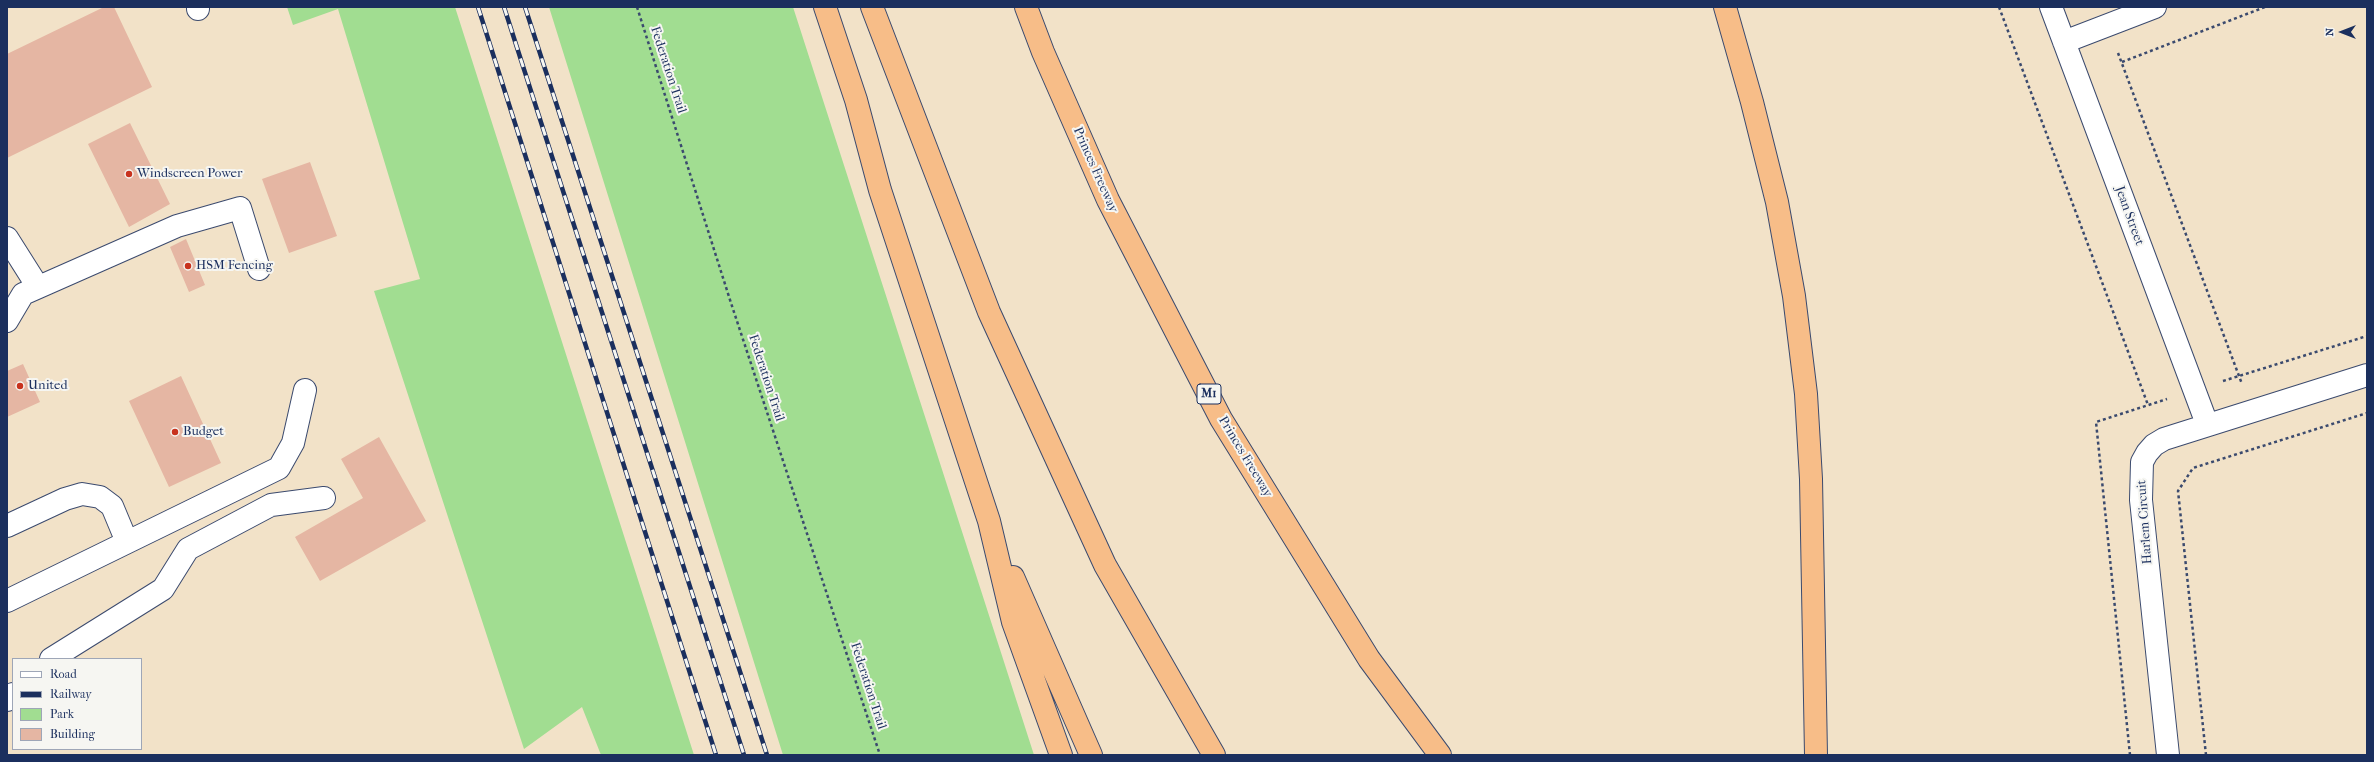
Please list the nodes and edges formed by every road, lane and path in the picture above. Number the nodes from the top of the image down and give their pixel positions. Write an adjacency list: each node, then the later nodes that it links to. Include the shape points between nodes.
1 (637, 7): 30 (path, Federation Trail, via 731,303)
2 (825, 7): 25 (highway, via 856,100 880,190)
3 (872, 7): 33 (highway, via 992,319 1105,565)
4 (1026, 7): 34 (highway, Princes Freeway / M1, via 1108,200 1221,418 1369,659)
5 (1725, 7): 35 (highway, via 1777,202 1794,296 1805,387 1811,480)
6 (1999, 7): 19 (path)
7 (2051, 7): 11 (street, Jean Street)
8 (2155, 7): 10 (street)
9 (2264, 7): 12 (path)
10 (2108, 25): 11 (street); 12 (path)
11 (2064, 42): 22 (street, Jean Street)
12 (2122, 62): 20 (path)
13 (7, 238): 15 (street)
14 (259, 269): 15 (street, via 240,208 177,226)
15 (38, 287): 16 (street, via 23,294)
16 (7, 322)
17 (2367, 375): 20 (street, Harlem Circuit)
18 (305, 390): 27 (street, via 293,443 279,468)
19 (2148, 405)
20 (2252, 411): 22 (street, Harlem Circuit); 23 (path)
21 (2367, 413): 23 (path)
22 (2207, 424): 36 (street, Harlem Circuit, via 2154,445 2142,462 2141,500)
23 (2265, 446): 37 (path, via 2193,468 2178,491)
24 (324, 498): 29 (street, via 271,505 188,549 163,589)
25 (988, 521): 31 (highway, via 1013,622); 32 (highway)
26 (7, 526): 27 (street, via 65,499 82,494 100,497 112,506)
27 (127, 542): 28 (street)
28 (7, 601)
29 (53, 658)
30 (880, 755)
31 (1060, 755)
32 (1091, 755)
33 (1214, 755)
34 (1440, 755)
35 (1816, 755)
36 (2168, 755)
37 (2206, 755)

